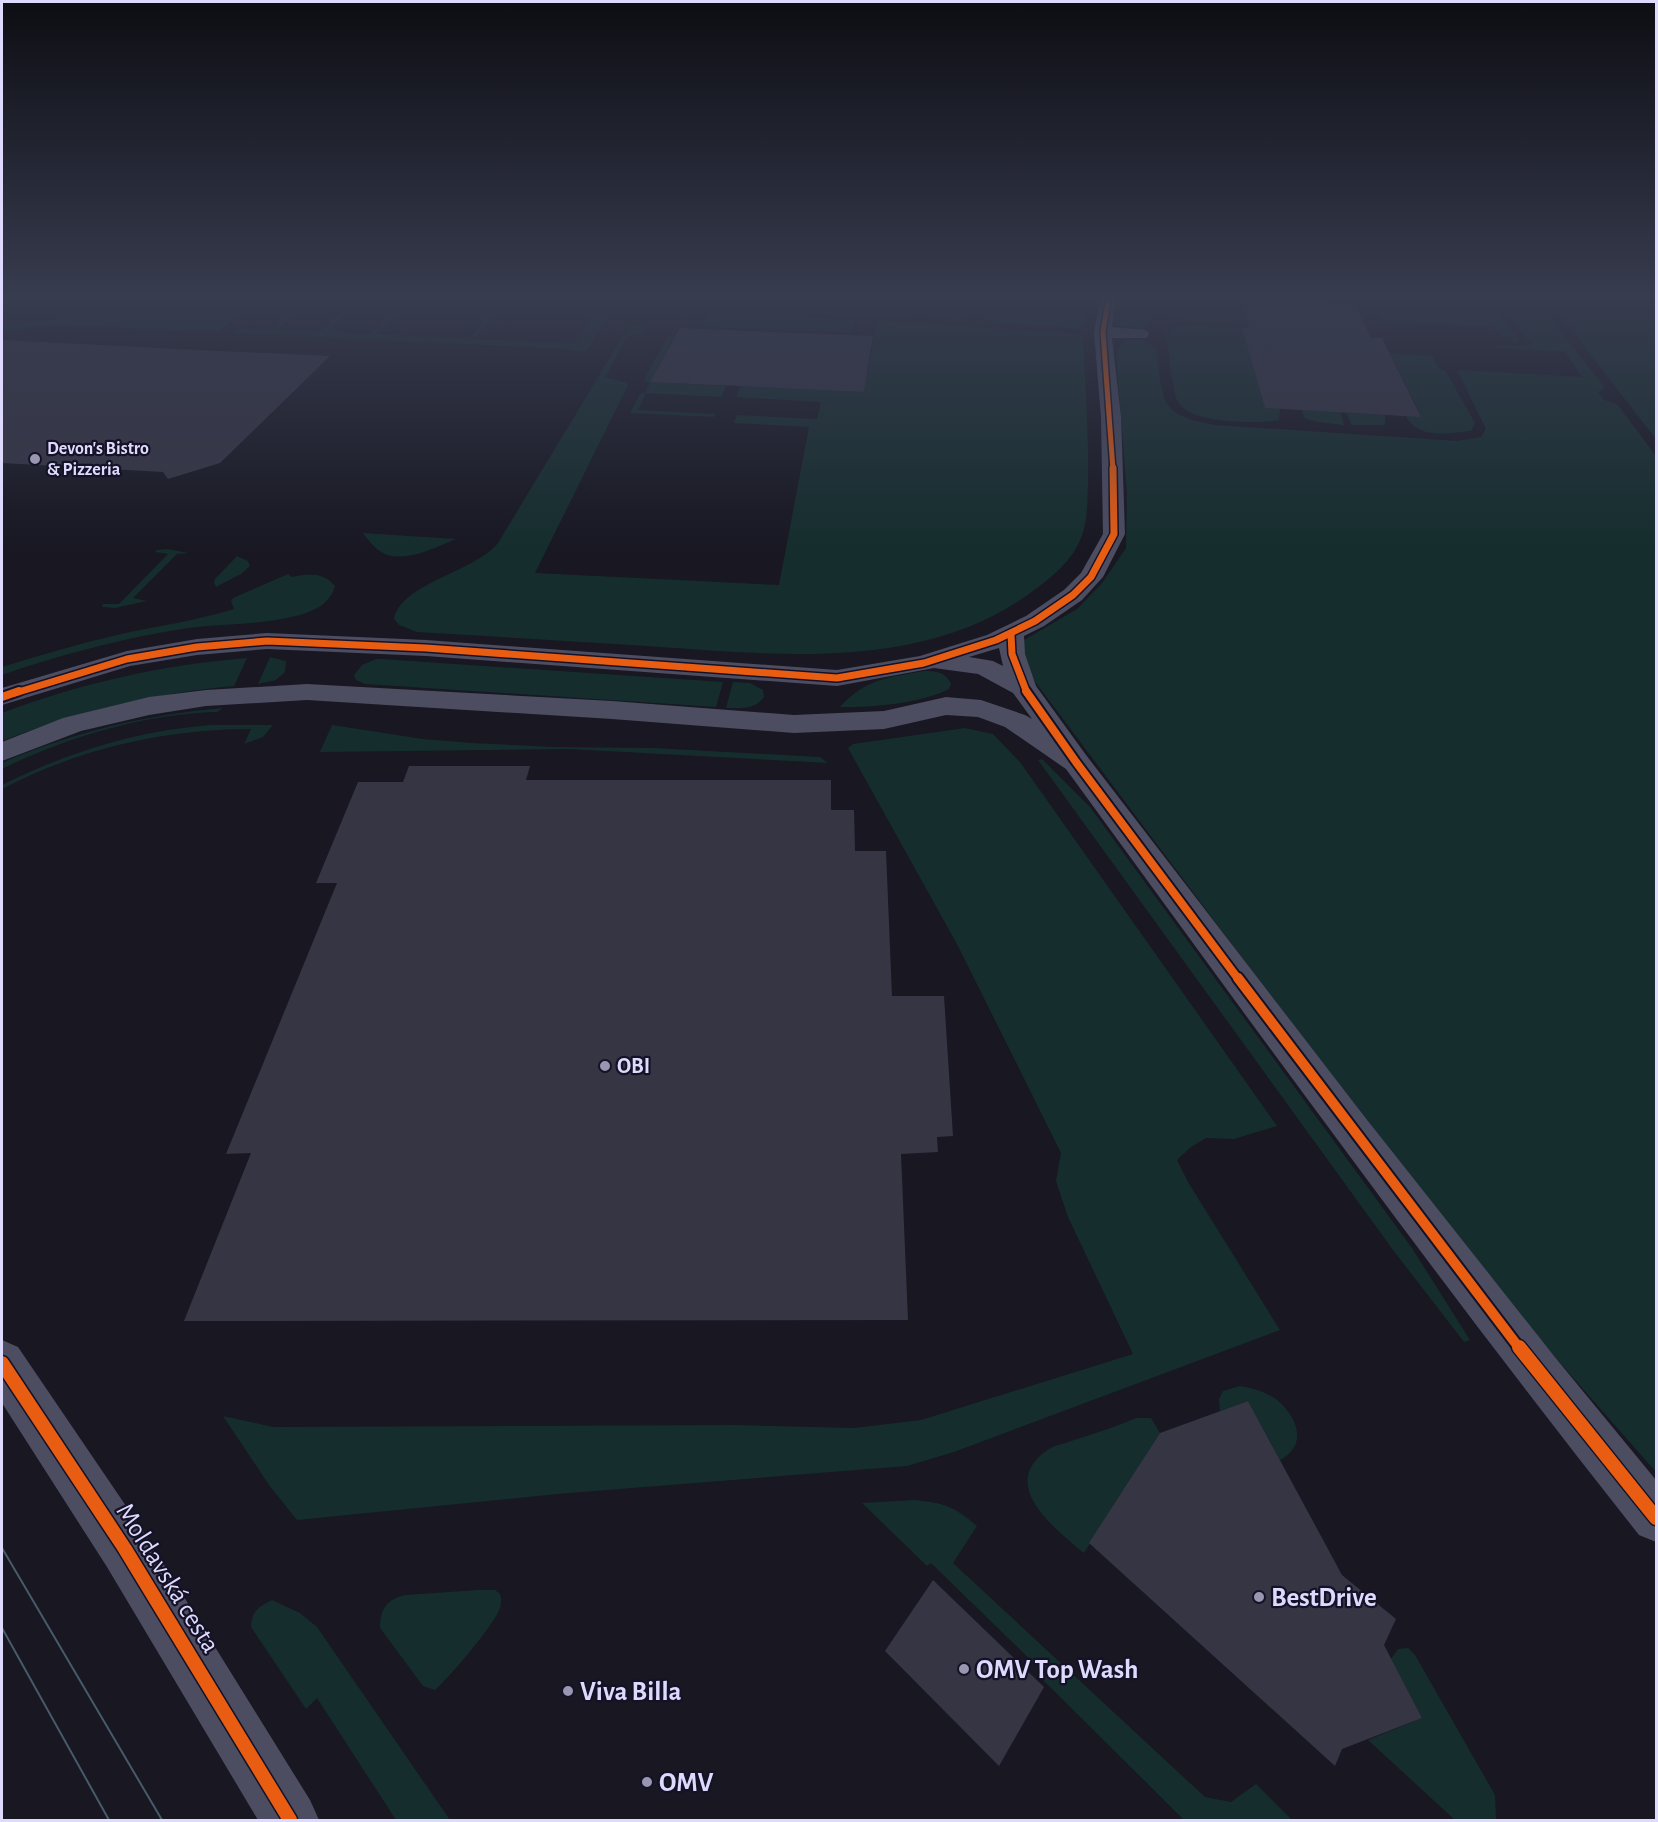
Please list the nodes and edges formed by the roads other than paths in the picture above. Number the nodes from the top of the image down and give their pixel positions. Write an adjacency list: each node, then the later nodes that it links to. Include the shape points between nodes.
1 (1108, 380): 2 (street, via 1114,534 1091,577 1072,596)
2 (1011, 634): 3 (street); 4 (street); 5 (street, via 1012,654)
3 (924, 663): 4 (street); 6 (street, via 820,678 426,648 267,641 148,655 65,675)
4 (984, 667): 5 (street); 7 (street, via 963,695)
5 (1023, 687): 9 (street)
6 (2, 697)
7 (946, 706): 8 (street, via 884,720 794,724 307,692 178,702 125,711 72,724); 9 (street, via 999,714)
8 (2, 752)
9 (1076, 762): 11 (street, via 1343,1118)
10 (2, 1363): 12 (street, Moldavská cesta, via 125,1549)
11 (1656, 1518)
12 (290, 1821)

